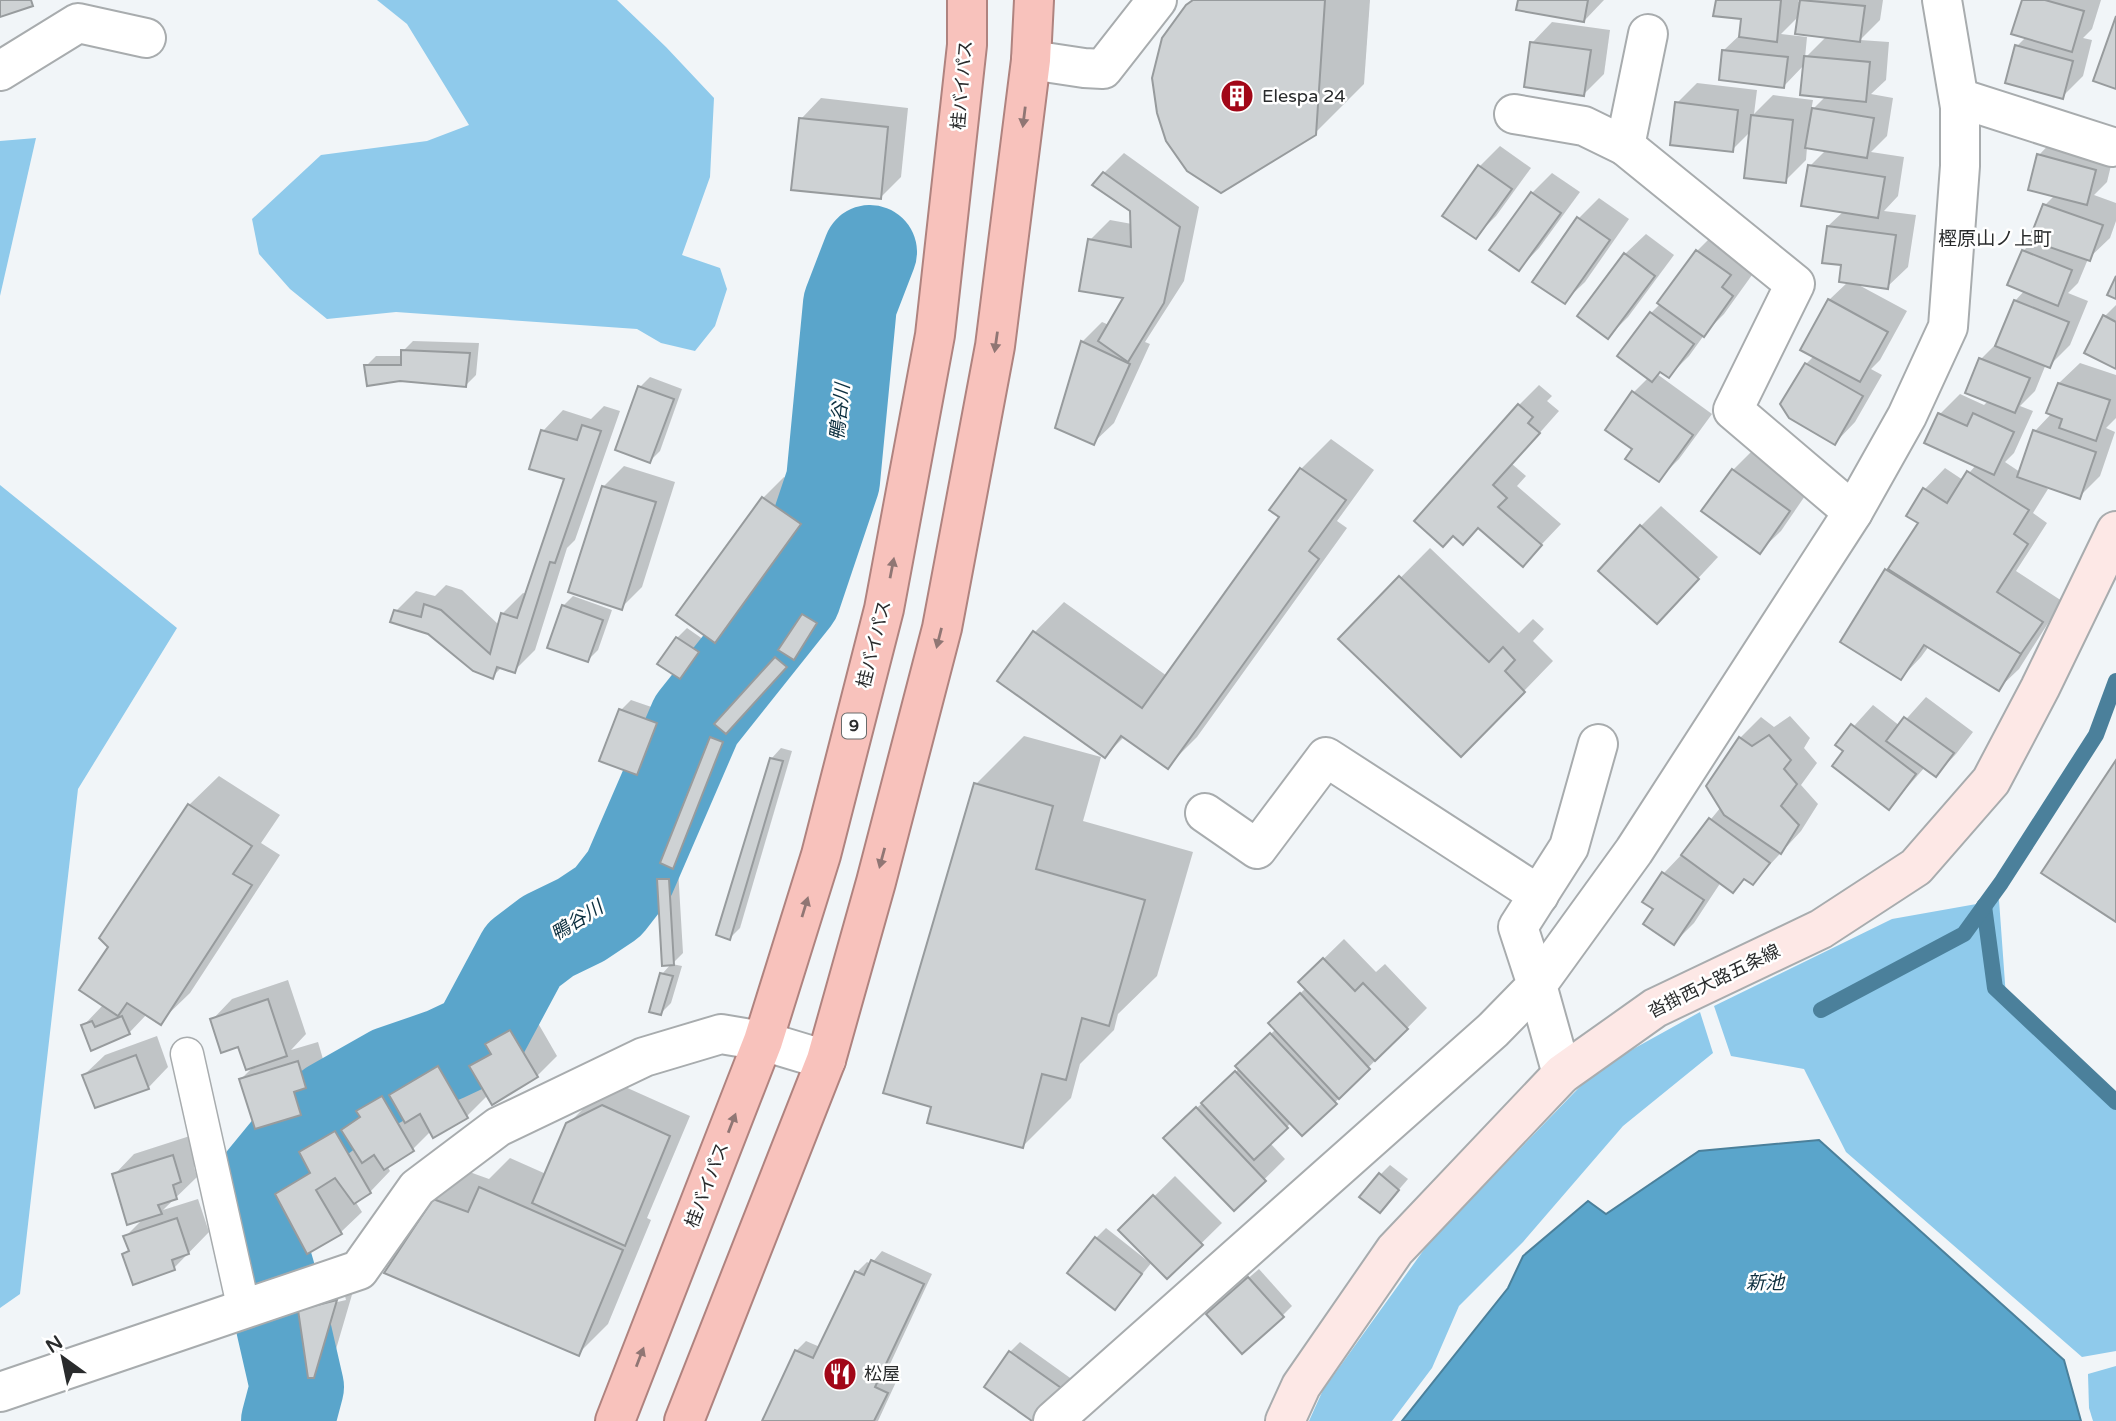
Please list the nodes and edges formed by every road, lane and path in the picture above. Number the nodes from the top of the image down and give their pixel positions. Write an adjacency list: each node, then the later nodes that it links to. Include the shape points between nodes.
1 (967, 0): 19 (highway, 桂バイパス / 9, one-way to 1, via 821,855 884,609 935,335 967,45)
2 (1034, 0): 7 (highway)
3 (1157, 0): 7 (street, via 1103,69)
4 (1942, 0): 9 (street)
5 (1648, 34): 11 (street)
6 (146, 38): 8 (street, via 78,23)
7 (1031, 60): 21 (highway, one-way to 21, via 996,346 942,628)
8 (0, 71)
9 (1959, 98): 12 (street); 13 (street, via 1961,166 1948,327 1907,416)
10 (1514, 114): 11 (street, via 1584,126)
11 (1625, 146): 13 (street, via 1795,284 1733,410)
12 (2112, 147)
13 (1853, 512): 18 (street, via 1634,851)
14 (2116, 531): 22 (main road, 沓掛西大路五条線, via 1991,781 1916,867 1821,929 1655,1008)
15 (1598, 744): 17 (street, via 1569,847)
16 (1205, 813): 17 (street, via 1256,849 1326,757)
17 (1539, 895): 18 (street, via 1518,927)
18 (1537, 985): 22 (street); 27 (street, via 1493,1030)
19 (763, 1041): 21 (street); 23 (street, via 721,1034 644,1056 498,1126 417,1188 359,1270); 25 (highway, 桂バイパス / 9, one-way to 19)
20 (187, 1054): 23 (lane)
21 (826, 1060): 26 (highway)
22 (1562, 1074): 28 (main road, 沓掛西大路五条線, via 1395,1250 1301,1386)
23 (263, 1304): 24 (street)
24 (0, 1392)
25 (615, 1421)
26 (684, 1421)
27 (1053, 1421)
28 (1284, 1421)

